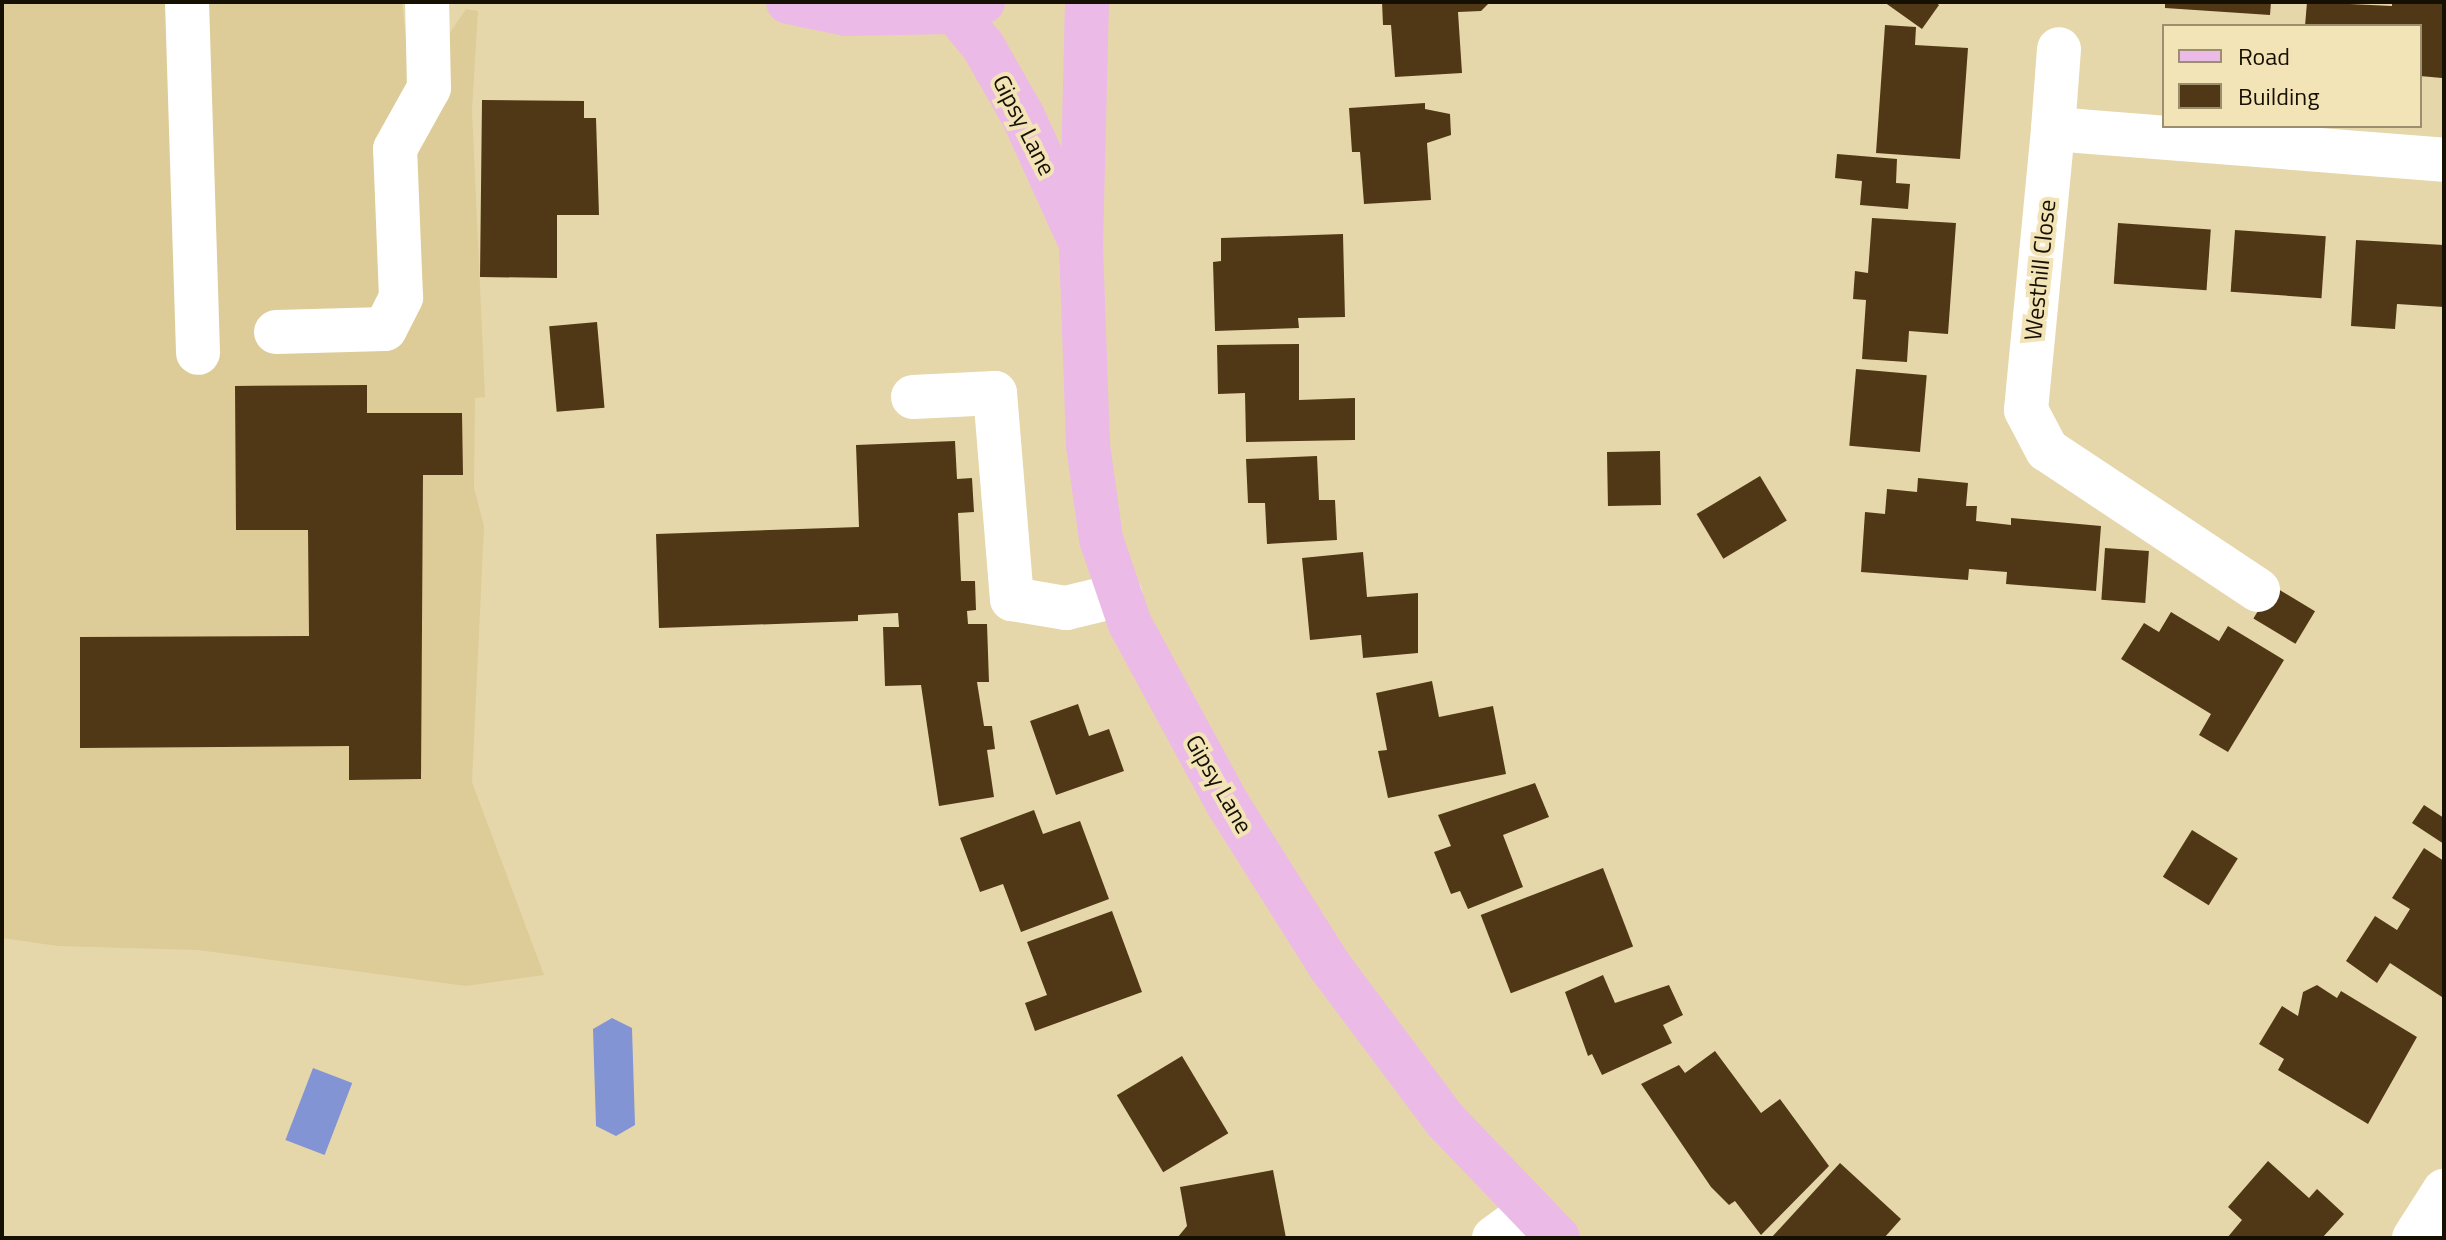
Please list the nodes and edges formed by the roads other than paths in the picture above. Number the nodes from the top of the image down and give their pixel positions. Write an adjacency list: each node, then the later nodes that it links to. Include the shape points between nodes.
1 (187, 2): 11 (street)
2 (427, 2): 10 (street, via 429,88 395,149 401,297 385,329)
3 (788, 2): 5 (main road, via 846,14)
4 (1087, 2): 9 (main road, Gipsy Lane)
5 (970, 7): 9 (main road, Gipsy Lane, via 983,46 1023,116)
6 (2059, 49): 7 (street, Westhill Close)
7 (2053, 129): 8 (street); 13 (street, Westhill Close, via 2026,410 2047,450)
8 (2444, 160)
9 (1081, 244): 14 (main road, Gipsy Lane, via 1088,445 1101,539)
10 (276, 332)
11 (198, 353)
12 (913, 397): 14 (street, via 995,393 1012,599 1066,608)
13 (2258, 590)
14 (1120, 595): 16 (main road, Gipsy Lane, via 1130,624 1229,806 1329,965 1445,1120)
15 (2444, 1191): 18 (street)
16 (1544, 1224): 17 (street)
17 (1494, 1238)
18 (2414, 1238)

